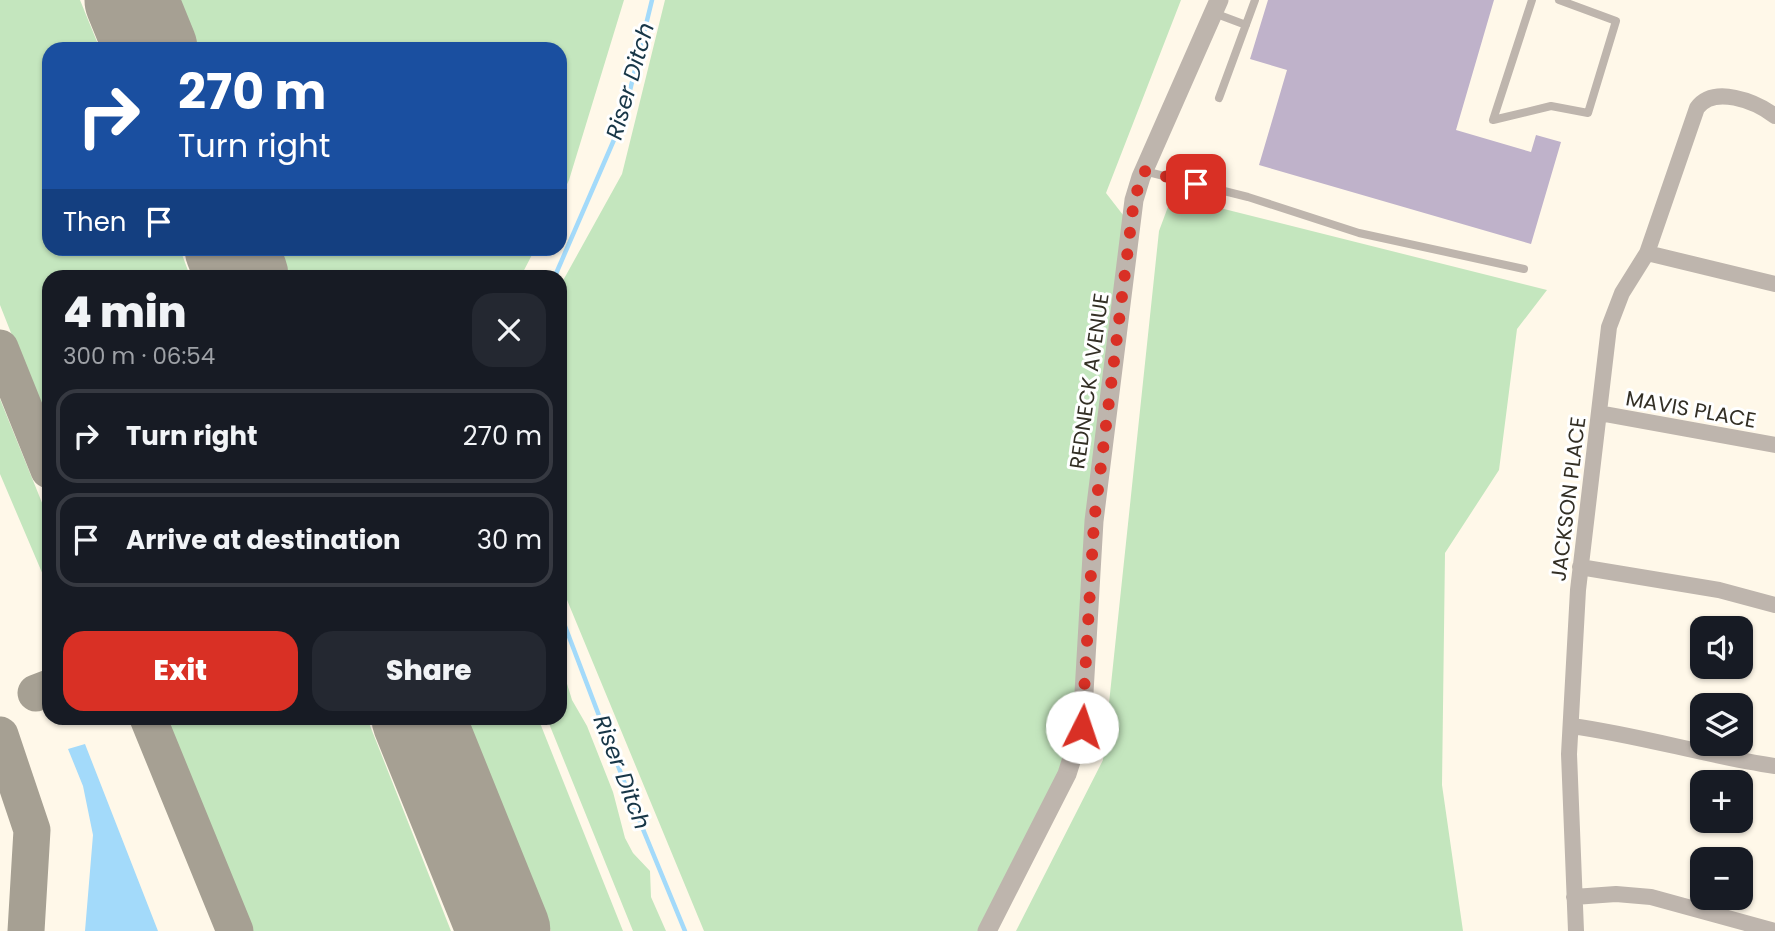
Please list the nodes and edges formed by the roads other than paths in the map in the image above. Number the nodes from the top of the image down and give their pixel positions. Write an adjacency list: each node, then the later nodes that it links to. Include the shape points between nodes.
1 (1255, 0): 5 (lane)
2 (1532, 0): 3 (lane, via 1493,120 1551,106 1588,113 1616,21)
3 (1559, 0)
4 (1217, 7): 5 (lane); 8 (street, REDNECK AVENUE)
5 (1246, 25): 6 (lane)
6 (1219, 98)
7 (1775, 116): 9 (street, JACKSON PLACE, via 1721,95 1710,96 1697,108)
8 (1144, 171): 10 (lane, via 1248,197 1359,233); 20 (street, REDNECK AVENUE, via 1130,224 1094,522 1082,727 1067,774)
9 (1647, 253): 11 (street); 12 (street, JACKSON PLACE, via 1615,308)
10 (1524, 270)
11 (1775, 284)
12 (1599, 413): 13 (street, MAVIS PLACE); 14 (street, JACKSON PLACE)
13 (1775, 445)
14 (1580, 567): 15 (street, via 1719,590); 16 (street, JACKSON PLACE)
15 (1775, 605)
16 (1571, 726): 17 (street); 18 (street, JACKSON PLACE)
17 (1775, 766)
18 (1574, 897): 19 (street, via 1651,897); 21 (street, JACKSON PLACE)
19 (1752, 928): 22 (street)
20 (987, 931)
21 (1576, 931)
22 (1775, 931)

